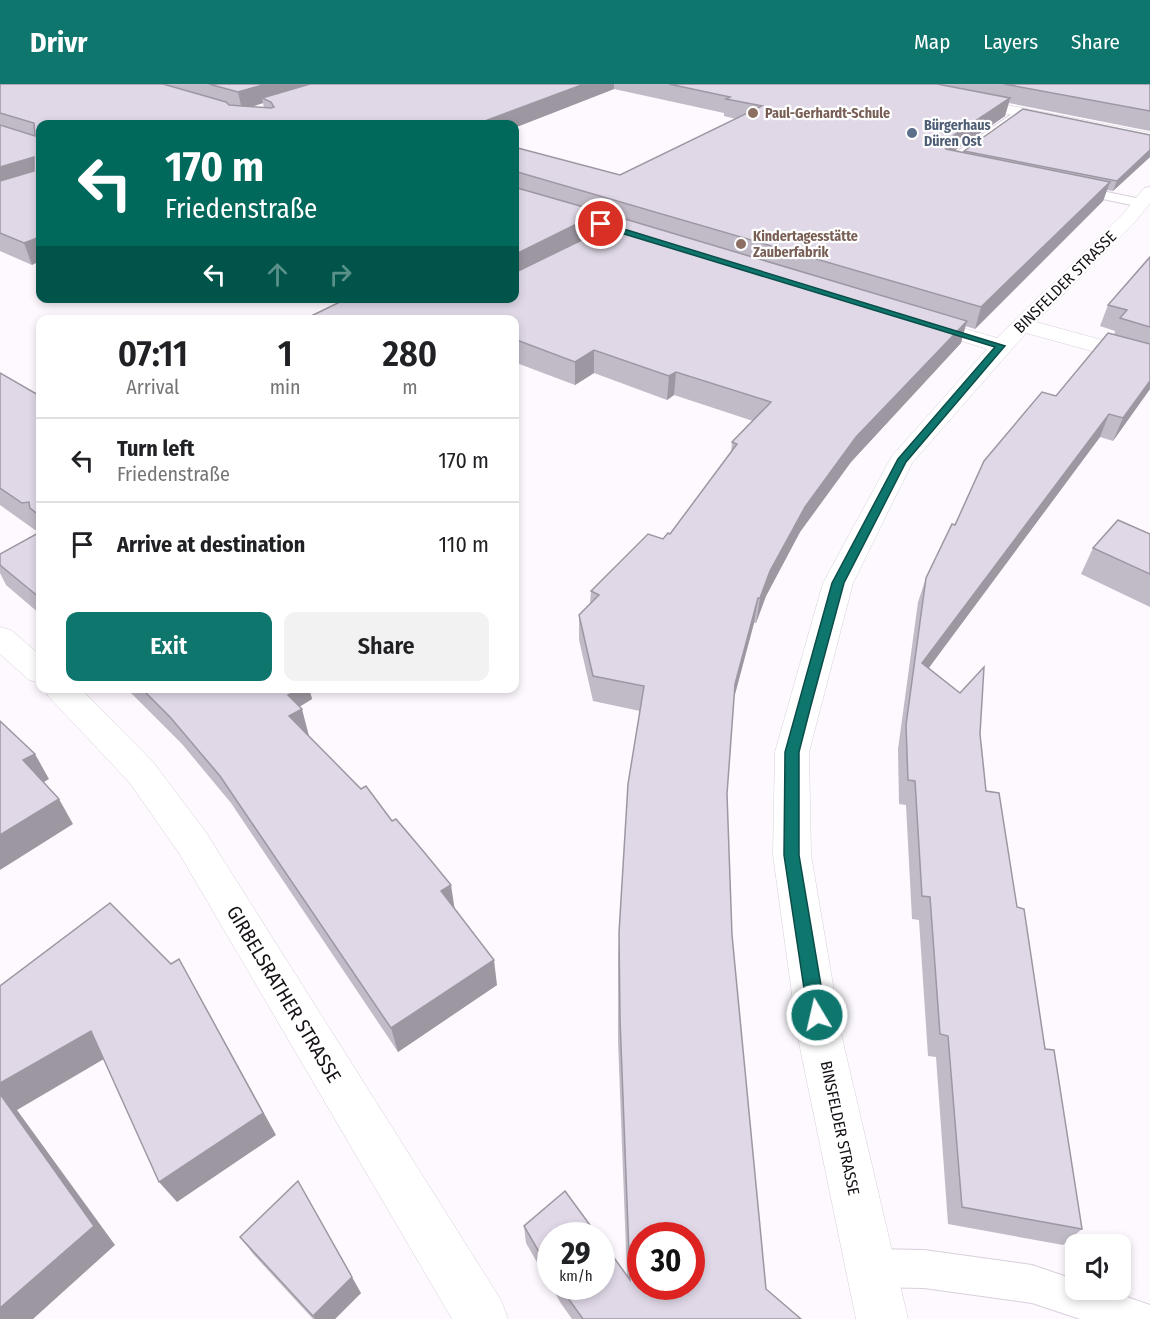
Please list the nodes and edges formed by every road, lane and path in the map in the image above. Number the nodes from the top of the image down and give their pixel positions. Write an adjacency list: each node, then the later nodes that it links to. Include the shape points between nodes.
1 (880, 84): 2 (street)
2 (1019, 112): 3 (street); 4 (lane, via 946,164)
3 (1150, 138)
4 (968, 168)
5 (1065, 188): 6 (lane)
6 (1146, 198): 12 (street, BINSFELDER STRASSE)
7 (519, 200): 8 (street)
8 (622, 231): 9 (street); 10 (street)
9 (603, 241)
10 (668, 245)
11 (898, 314): 12 (street)
12 (1011, 335): 13 (street); 17 (street, BINSFELDER STRASSE, via 901,461 838,583 792,752 792,855 820,1038)
13 (1150, 360)
14 (0, 637): 15 (street)
15 (36, 668)
16 (65, 693): 18 (street, GIRBELSRATHER STRASSE, via 141,772 192,842)
17 (871, 1268): 19 (street, BINSFELDER STRASSE); 20 (lane, via 924,1269 1032,1284)
18 (482, 1319)
19 (882, 1319)
20 (1137, 1319)

